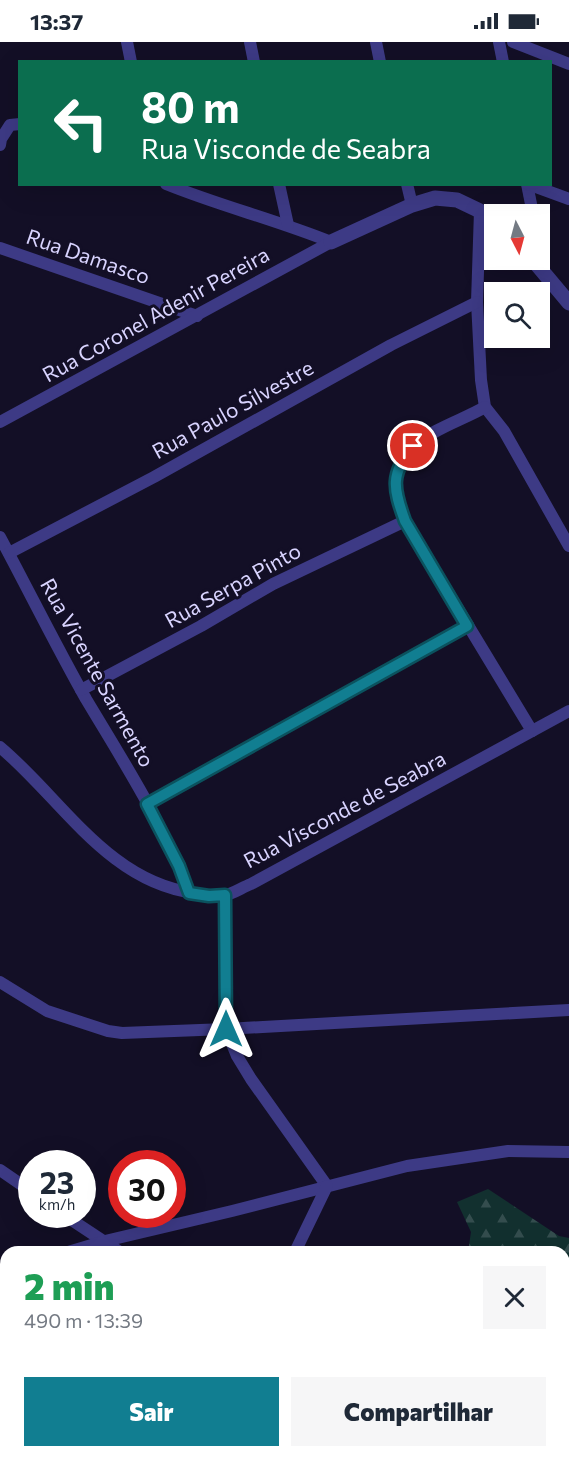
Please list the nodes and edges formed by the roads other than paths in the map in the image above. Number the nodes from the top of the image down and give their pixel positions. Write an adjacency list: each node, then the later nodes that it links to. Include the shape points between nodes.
1 (127, 42): 6 (street)
2 (250, 42): 7 (street)
3 (376, 42): 8 (street)
4 (499, 42): 9 (street)
5 (513, 42): 10 (street)
6 (131, 60)
7 (254, 60)
8 (380, 60)
9 (503, 60)
10 (569, 64)
11 (18, 124): 12 (street, via 9,125)
12 (0, 145)
13 (171, 186): 23 (street)
14 (279, 186): 23 (street)
15 (407, 186): 20 (street)
16 (527, 186): 19 (street)
17 (533, 186): 18 (street)
18 (569, 198)
19 (531, 204)
20 (412, 205): 21 (street, via 435,198 457,200); 24 (street)
21 (480, 211): 22 (street); 27 (street)
22 (484, 214)
23 (288, 225): 24 (street)
24 (331, 242): 29 (street, Rua Coronel Adenir Pereira)
25 (0, 248): 29 (street, Rua Damasco)
26 (542, 270): 28 (street)
27 (477, 302): 30 (street); 35 (street, Rua Paulo Silvestre)
28 (569, 303)
29 (197, 316): 31 (street, Rua Coronel Adenir Pereira)
30 (485, 407): 32 (street, via 413,446 400,462 396,484); 34 (street, via 504,431)
31 (0, 422)
32 (405, 521): 36 (street); 37 (street, Rua Serpa Pinto, via 273,584)
33 (0, 537): 35 (street, Rua Vicente Sarmento)
34 (569, 546)
35 (9, 553): 37 (street, Rua Vicente Sarmento)
36 (467, 626): 39 (street); 41 (street)
37 (81, 690): 41 (street, Rua Vicente Sarmento)
38 (569, 711): 39 (street, Rua Visconde de Seabra)
39 (532, 731): 43 (street, Rua Visconde de Seabra)
40 (0, 747): 42 (street, Rua Visconde de Seabra, via 94,842 141,875)
41 (147, 804): 42 (street, Rua Vicente Sarmento)
42 (189, 893): 43 (street, Rua Visconde de Seabra)
43 (225, 895): 46 (street)
44 (0, 982): 46 (street, via 46,1011 108,1031)
45 (569, 1010): 46 (street)
46 (226, 1029): 50 (street, via 251,1079)
47 (569, 1152): 50 (street, via 508,1151 407,1166)
48 (0, 1170): 49 (street)
49 (18, 1182)
50 (327, 1186): 52 (street); 55 (street)
51 (84, 1228): 52 (street)
52 (105, 1241): 53 (street); 54 (street)
53 (88, 1246)
54 (112, 1246)
55 (298, 1246)

